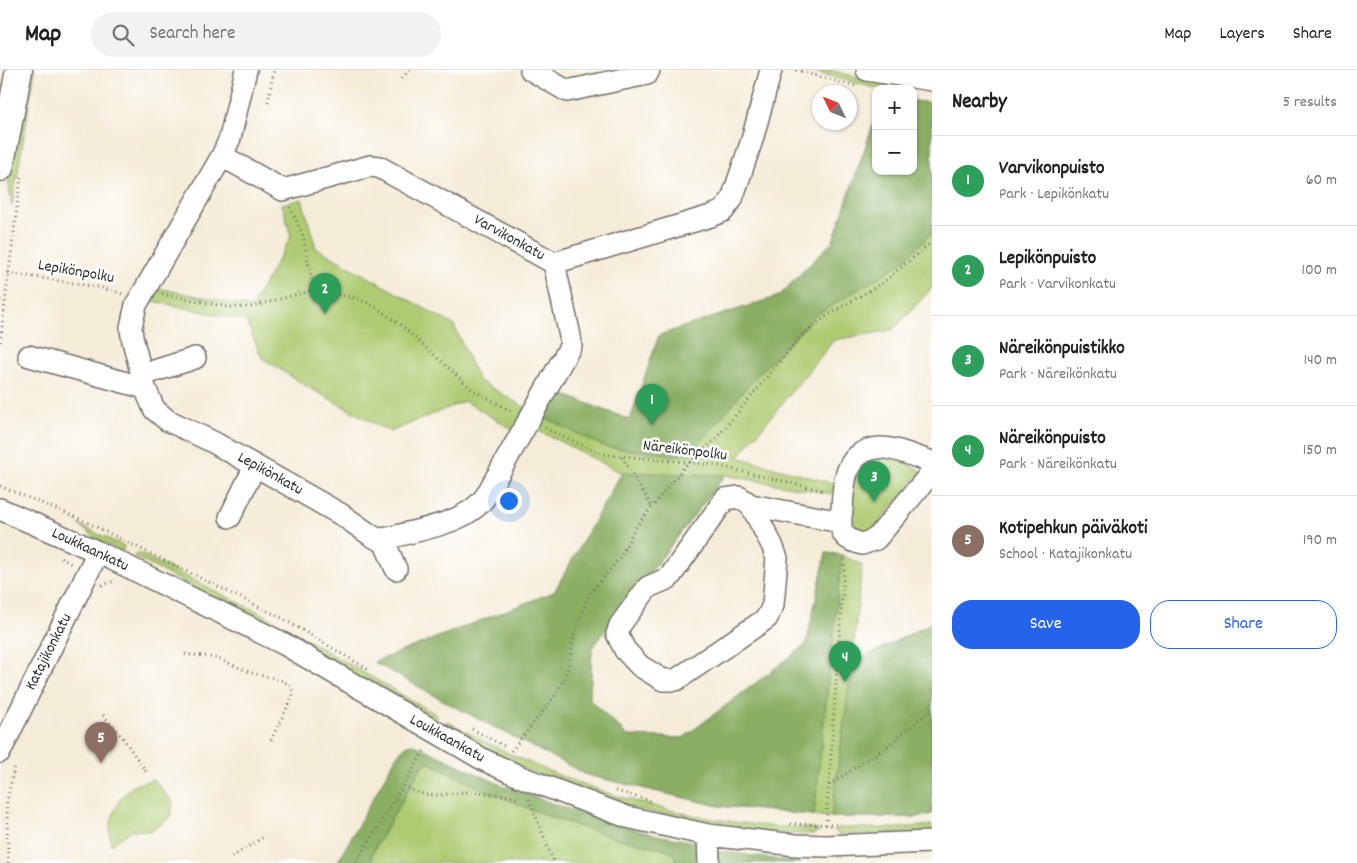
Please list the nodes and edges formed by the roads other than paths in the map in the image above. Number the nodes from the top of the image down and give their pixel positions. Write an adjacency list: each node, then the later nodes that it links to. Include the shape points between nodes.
1 (19, 70): 9 (main road)
2 (246, 70): 8 (street, Lepikönkatu, via 230,138)
3 (531, 70): 4 (street, via 567,90 647,74)
4 (649, 70)
5 (771, 70): 10 (street, Varvikonkatu, via 735,193 726,208 710,216)
6 (863, 79): 7 (street)
7 (932, 80)
8 (222, 156): 10 (street, Varvikonkatu, via 283,190 370,166 379,167); 13 (street, Lepikönkatu, via 140,295 131,327)
9 (11, 170)
10 (554, 263): 21 (street, via 570,345 486,496 473,510 459,518)
11 (29, 356): 13 (street)
12 (195, 358): 13 (street)
13 (144, 381): 15 (street, Lepikönkatu, via 151,404 159,414)
14 (932, 462): 20 (street, via 889,450 872,448 864,452 851,464 844,479)
15 (255, 466): 19 (street); 21 (street, Lepikönkatu, via 342,514 372,536)
16 (932, 472): 20 (street, via 876,539 862,544)
17 (751, 505): 17 (street, via 739,497 725,499 670,578 648,587 620,625 619,641 653,676 676,680 760,623 770,612 774,605 777,558); 20 (street)
18 (0, 509): 22 (street, Loukkaankatu)
19 (230, 517)
20 (845, 531)
21 (383, 539): 23 (street)
22 (98, 552): 24 (street, Katajikonkatu); 25 (street, Loukkaankatu, via 284,644 484,760 627,817)
23 (396, 569)
24 (9, 754)
25 (708, 835): 26 (street, Loukkaankatu, via 826,846); 27 (street)
26 (932, 842)
27 (708, 863)

